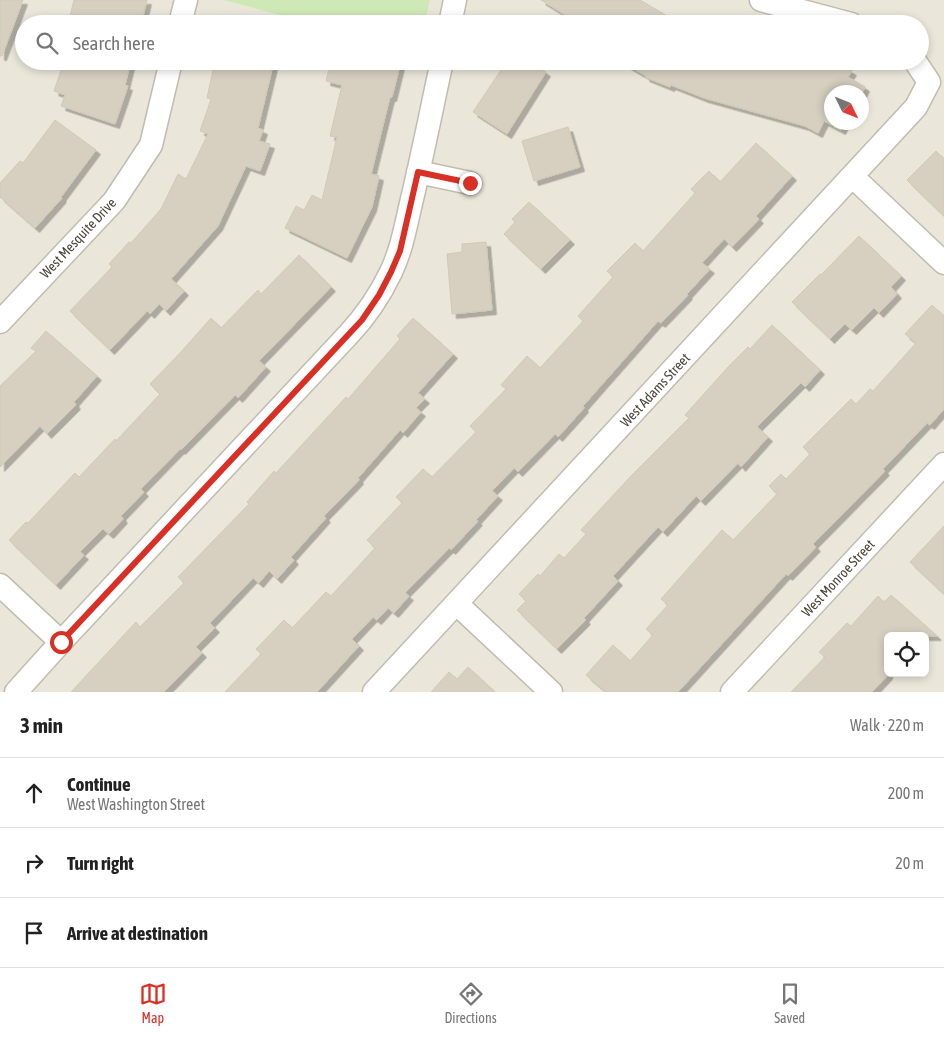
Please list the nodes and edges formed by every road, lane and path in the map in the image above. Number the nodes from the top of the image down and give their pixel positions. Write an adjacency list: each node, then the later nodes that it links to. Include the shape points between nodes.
1 (186, 0): 4 (street)
2 (455, 0): 5 (street)
3 (761, 0): 6 (street)
4 (182, 15)
5 (452, 15)
6 (817, 15)
7 (169, 70): 14 (street, West Mesquite Drive, via 151,145 114,202)
8 (440, 70): 10 (street)
9 (921, 70): 11 (street, West Adams Street, via 929,82 916,107)
10 (418, 172): 12 (street); 18 (street, via 400,251 379,295 362,320)
11 (852, 176): 13 (street); 17 (street, West Adams Street)
12 (470, 183)
13 (944, 263)
14 (0, 322)
15 (944, 464): 22 (street, West Monroe Street)
16 (0, 585): 18 (street)
17 (457, 604): 20 (street, West Adams Street); 21 (street)
18 (61, 642): 19 (street)
19 (16, 692)
20 (374, 692)
21 (551, 692)
22 (732, 692)

